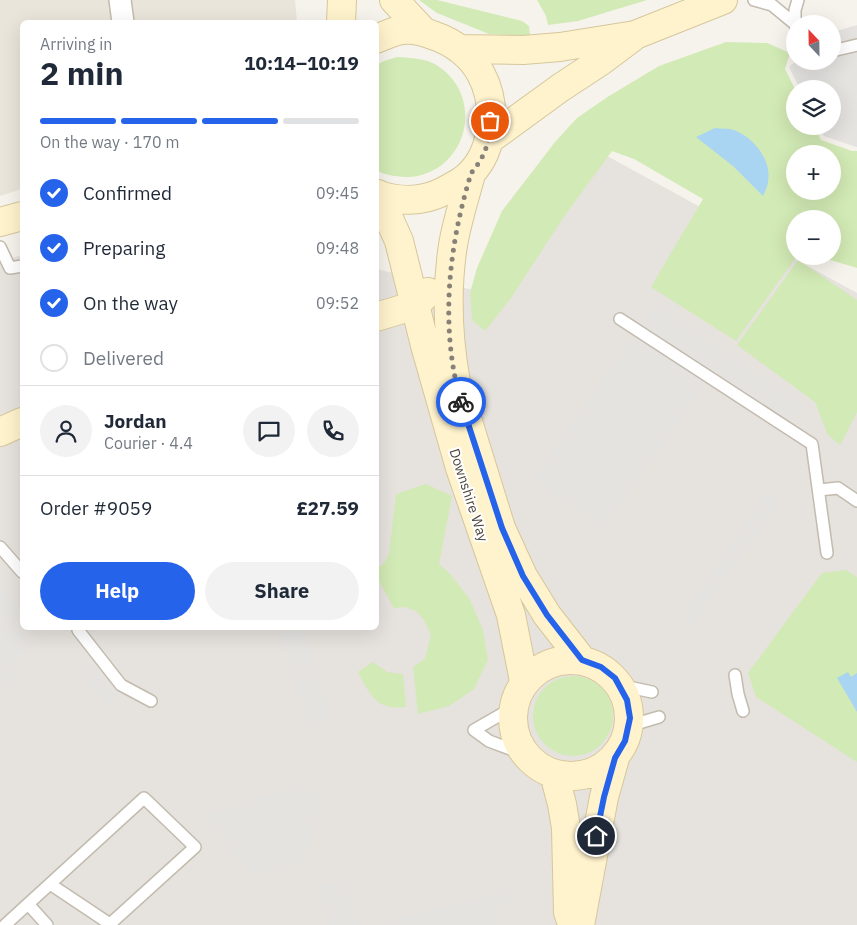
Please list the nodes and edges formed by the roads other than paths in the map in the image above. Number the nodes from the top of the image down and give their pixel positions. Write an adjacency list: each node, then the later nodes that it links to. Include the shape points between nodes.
1 (120, 0): 9 (street)
2 (342, 0): 10 (street)
3 (394, 0): 11 (street)
4 (723, 0): 12 (street)
5 (754, 0): 8 (lane, via 772,5)
6 (798, 0): 7 (lane)
7 (796, 15)
8 (786, 17)
9 (123, 20)
10 (341, 20)
11 (424, 32): 13 (street, via 402,30); 15 (street)
12 (635, 35): 15 (street, via 523,50); 17 (street)
13 (379, 37)
14 (857, 45): 16 (lane)
15 (460, 49): 17 (street, via 481,73 491,103)
16 (841, 49)
17 (490, 139): 18 (street)
18 (471, 174): 19 (street, via 432,197 416,200); 25 (street, via 434,287); 36 (street, Downshire Way, via 450,267 450,332 456,383 502,528 523,576 547,615)
19 (379, 195)
20 (379, 198): 25 (street, Downshire Way, via 399,241)
21 (20, 217): 22 (street)
22 (0, 222)
23 (0, 248): 24 (lane, via 10,268)
24 (20, 266)
25 (416, 304): 26 (street); 38 (street, Downshire Way, via 460,468 511,615)
26 (379, 316)
27 (620, 319): 30 (lane, via 812,444)
28 (20, 423): 29 (street)
29 (0, 431)
30 (819, 490): 31 (lane, via 838,488); 33 (lane)
31 (857, 501)
32 (0, 547): 34 (lane)
33 (827, 553)
34 (20, 570)
35 (78, 630): 41 (lane, via 120,685)
36 (582, 660): 38 (street, via 552,663); 39 (street, via 601,667)
37 (735, 675): 43 (lane)
38 (524, 682): 42 (street)
39 (619, 685): 40 (lane); 45 (street, via 627,700)
40 (652, 692)
41 (151, 701)
42 (514, 707): 46 (street, via 513,720 519,744); 46 (lane, via 474,730 489,741)
43 (743, 711)
44 (659, 717): 45 (lane)
45 (628, 726): 47 (street, via 625,741)
46 (526, 755): 48 (street)
47 (615, 758): 48 (street, via 586,775); 54 (street, via 604,797)
48 (554, 774): 53 (street, via 566,828 568,912)
49 (50, 884): 49 (lane, via 144,798 195,847 110,924); 50 (lane)
50 (28, 904): 51 (lane); 52 (lane)
51 (5, 925)
52 (47, 925)
53 (572, 925)
54 (580, 925)

